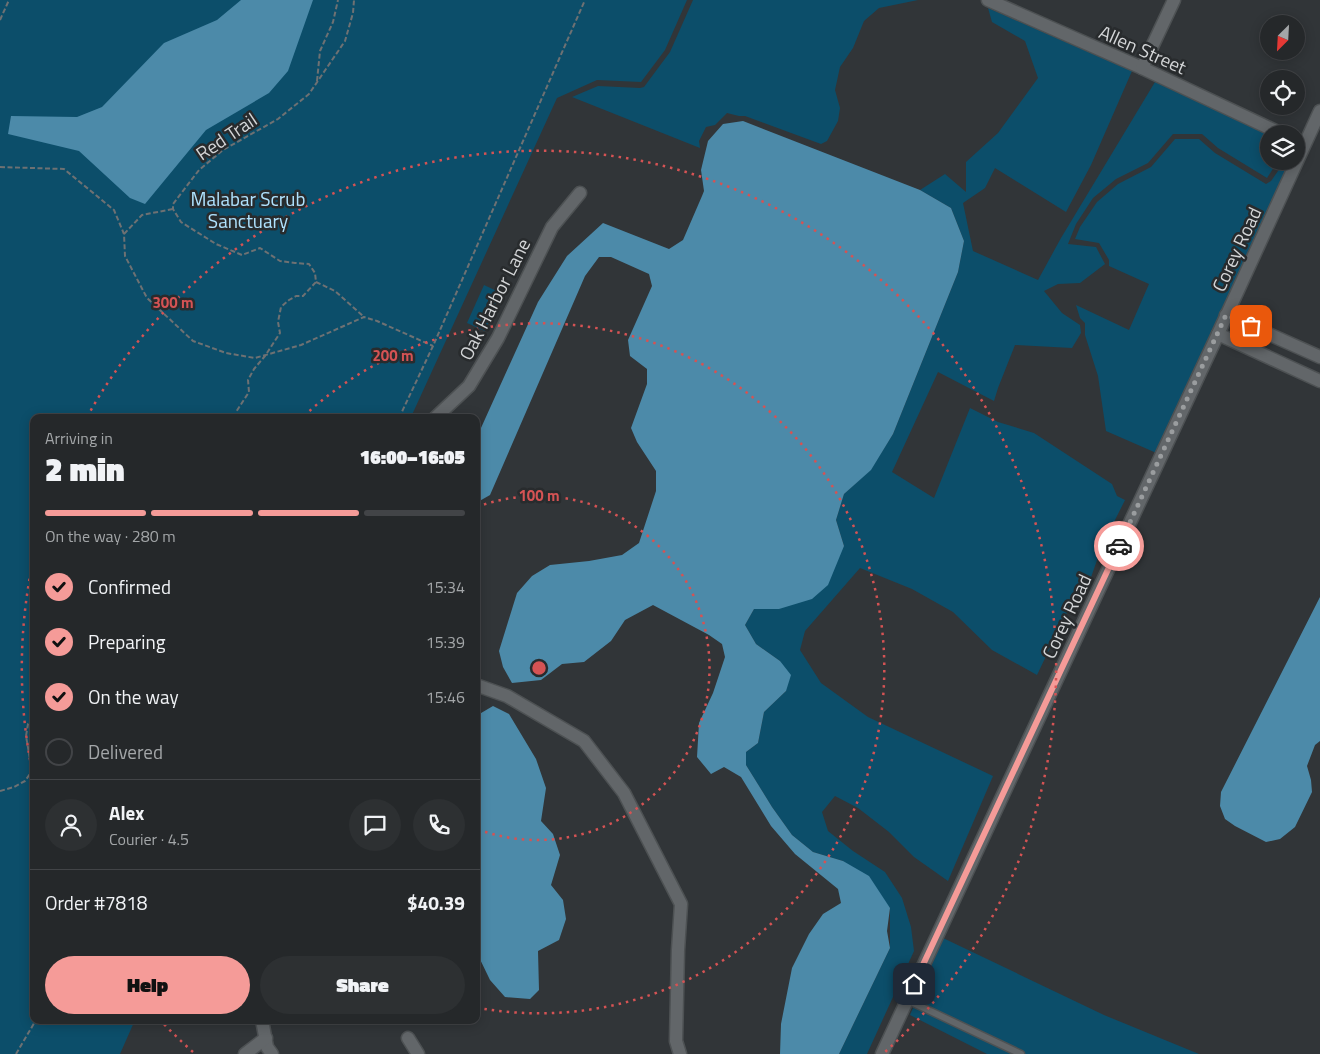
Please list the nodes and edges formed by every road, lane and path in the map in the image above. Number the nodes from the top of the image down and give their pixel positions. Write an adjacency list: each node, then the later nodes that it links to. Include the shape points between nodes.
1 (9, 0): 7 (path)
2 (338, 0): 9 (path, via 320,51)
3 (354, 0): 9 (path, Red Trail, via 345,41)
4 (585, 0): 22 (path)
5 (988, 0): 8 (street, Allen Street)
6 (1174, 0): 8 (street)
7 (0, 20)
8 (1142, 68): 11 (street, Allen Street)
9 (316, 83): 16 (path, Red Trail, via 309,94 278,118 223,150 199,170 173,204)
10 (1320, 112): 12 (street, Corey Road)
11 (1263, 125)
12 (1305, 136)
13 (0, 167): 17 (path, via 64,169 114,210)
14 (1289, 170): 19 (street, Corey Road)
15 (580, 193): 30 (street, Oak Harbor Lane, via 552,227 498,338 469,386)
16 (173, 210): 17 (path, via 142,215); 18 (path, via 181,222 216,244 242,255 260,248 280,261 308,264 315,273)
17 (124, 234): 24 (path, via 125,256 147,298 193,341 226,354 255,358)
18 (316, 282): 20 (path, via 335,291); 24 (path, via 303,296 296,296 282,307 278,322 280,333)
19 (1226, 315): 21 (street, Corey Road); 23 (street)
20 (364, 317): 22 (path); 24 (path, via 301,345)
21 (1218, 334): 26 (street); 36 (street, Corey Road)
22 (433, 346): 29 (path)
23 (1299, 348): 25 (street); 26 (street)
24 (265, 356): 28 (path, via 248,380 249,392)
25 (1320, 357)
26 (1291, 368): 27 (street)
27 (1320, 381)
28 (236, 414)
29 (401, 414)
30 (439, 414)
31 (480, 686): 45 (street, via 507,696 584,741 624,793 682,904 676,1042)
32 (30, 722): 33 (path, via 26,736)
33 (30, 759)
34 (30, 774): 35 (path, via 25,782)
35 (0, 791)
36 (906, 1000): 46 (street, Corey Road); 47 (lane)
37 (34, 1024): 41 (path)
38 (263, 1024): 39 (street)
39 (266, 1038): 42 (street); 43 (street)
40 (408, 1038): 44 (street)
41 (16, 1054)
42 (245, 1054)
43 (272, 1054)
44 (418, 1054)
45 (680, 1054)
46 (882, 1054)
47 (1020, 1054)

